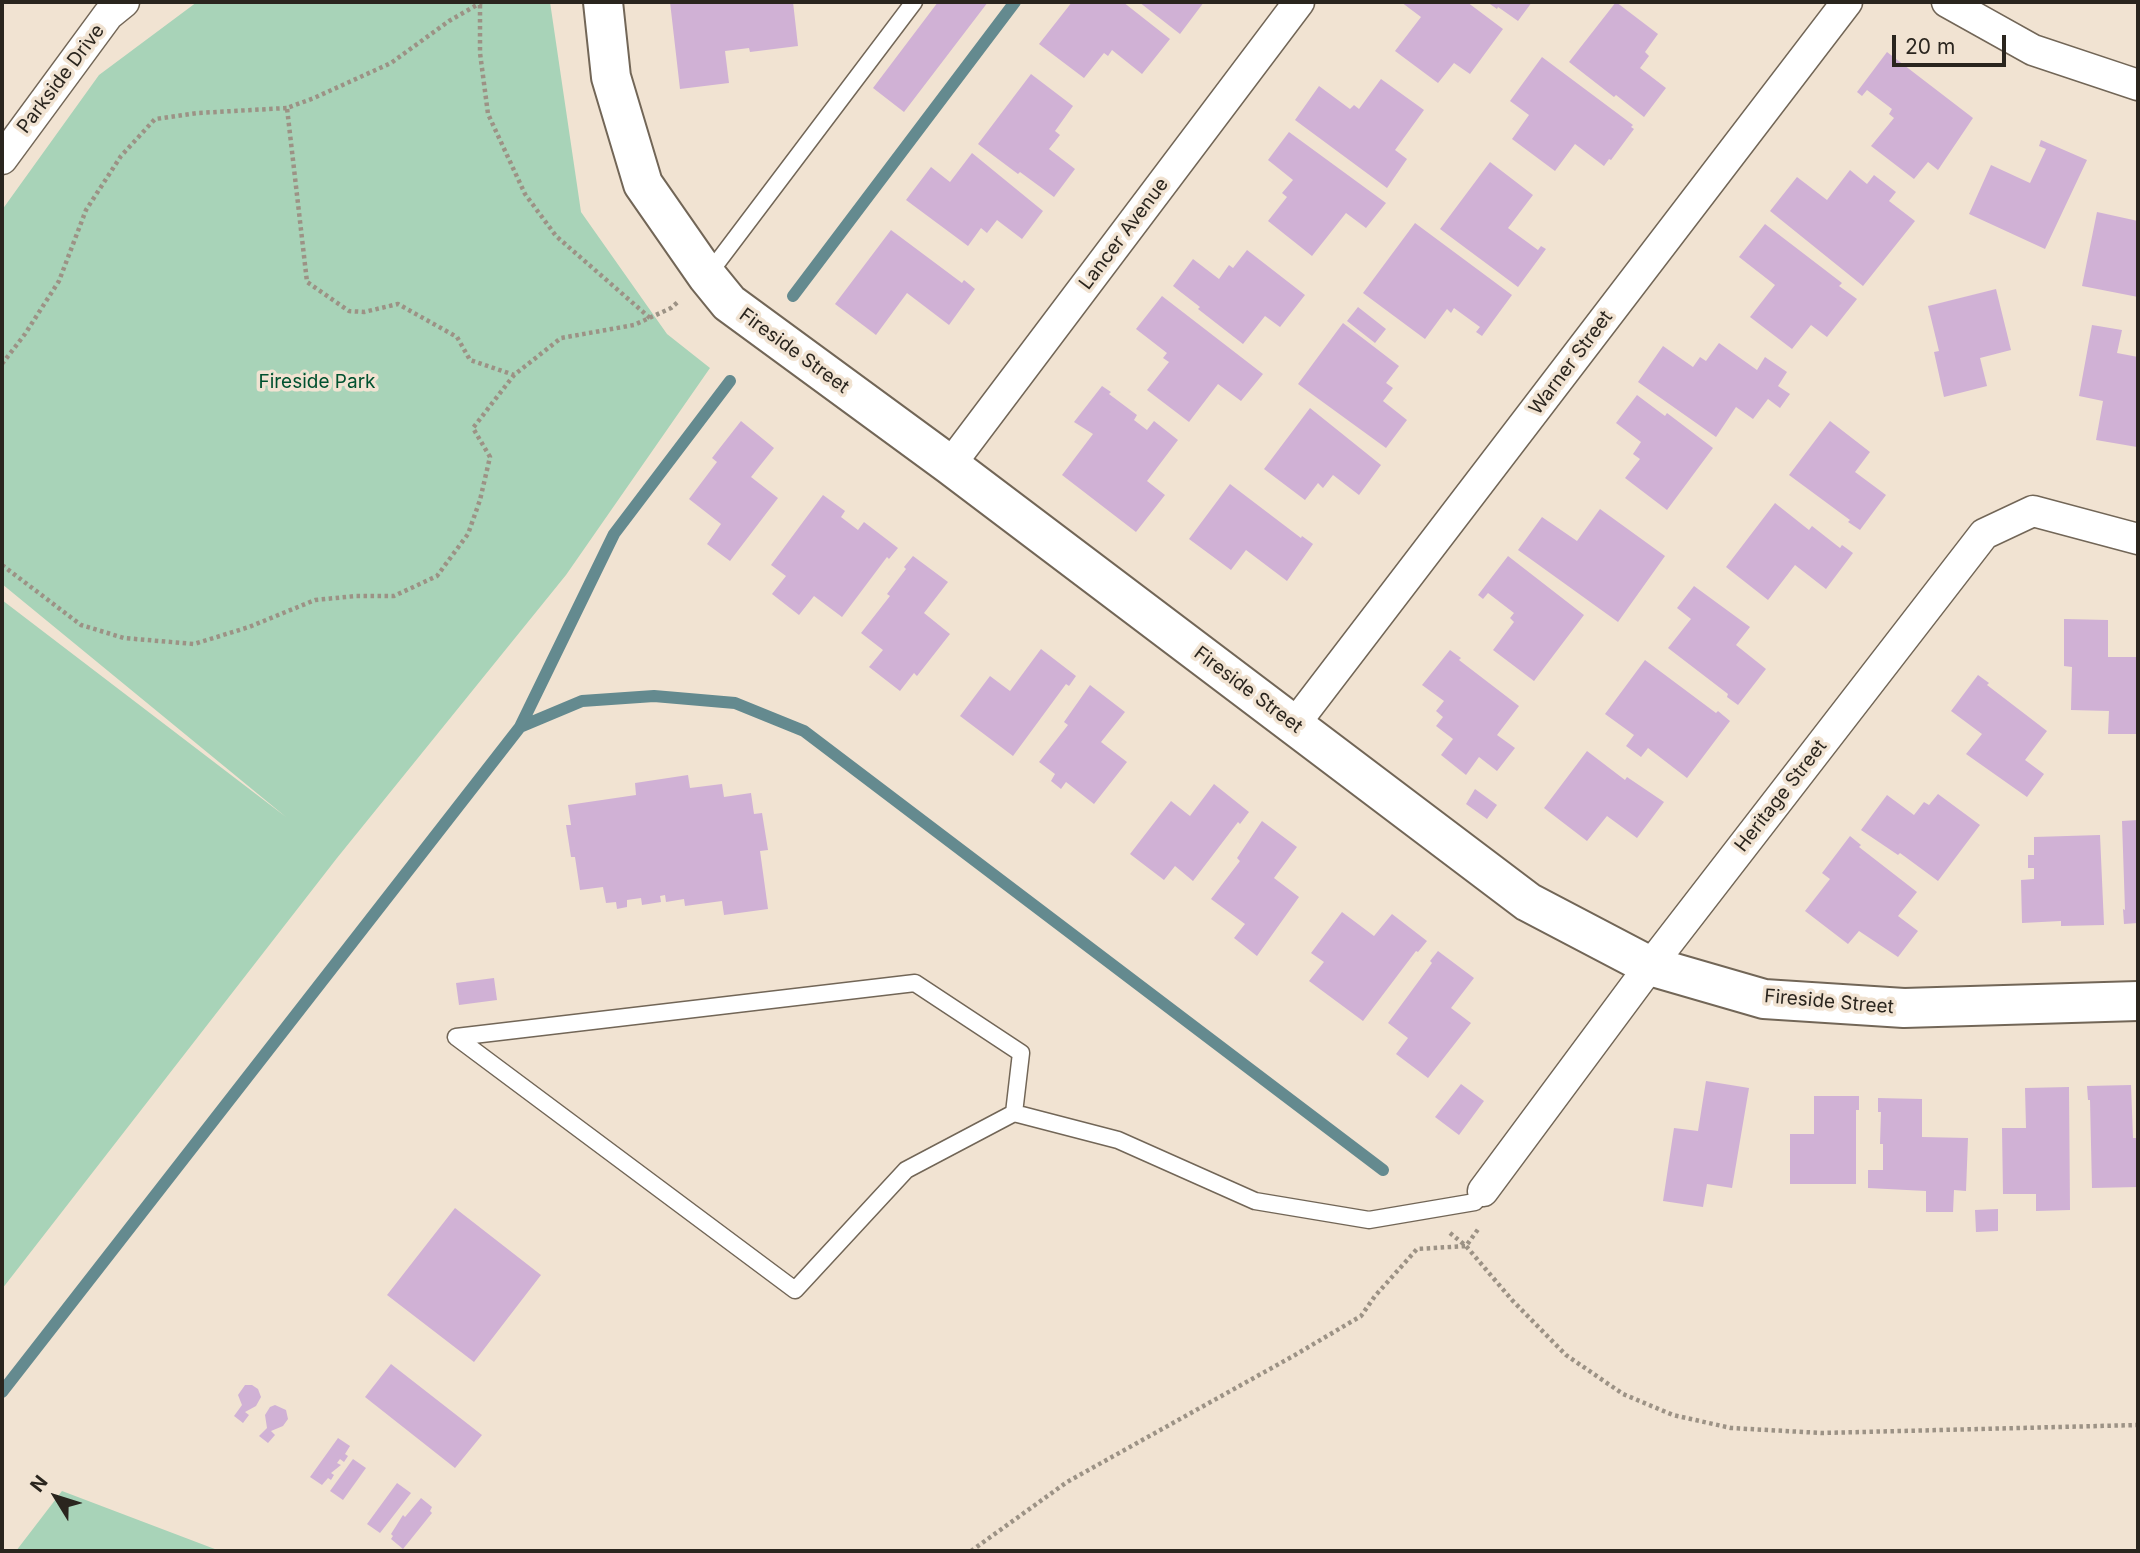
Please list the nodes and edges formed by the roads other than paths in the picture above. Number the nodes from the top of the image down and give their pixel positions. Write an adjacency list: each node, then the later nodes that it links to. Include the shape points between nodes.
1 (124, 2): 8 (street, Parkside Drive, via 108,15)
2 (603, 2): 9 (street, Fireside Street, via 611,77 643,184)
3 (914, 2): 9 (lane)
4 (1299, 2): 10 (street, Lancer Avenue)
5 (1847, 2): 12 (street, Warner Street)
6 (1947, 2): 7 (street, via 2033,51)
7 (2138, 85)
8 (2, 159)
9 (707, 276): 10 (street, Fireside Street, via 729,303)
10 (950, 466): 12 (street, Fireside Street)
11 (2138, 539): 13 (street, Heritage Street, via 2033,511 1984,534)
12 (1294, 725): 13 (street, Fireside Street, via 1528,902)
13 (1650, 966): 14 (street, Fireside Street, via 1764,999 1904,1008); 16 (street, Heritage Street)
14 (2138, 1001)
15 (1014, 1113): 15 (lane, via 1021,1053 915,983 456,1037 794,1290 906,1170); 16 (lane, via 1118,1139 1255,1201 1370,1220 1475,1202)
16 (1483, 1191)

